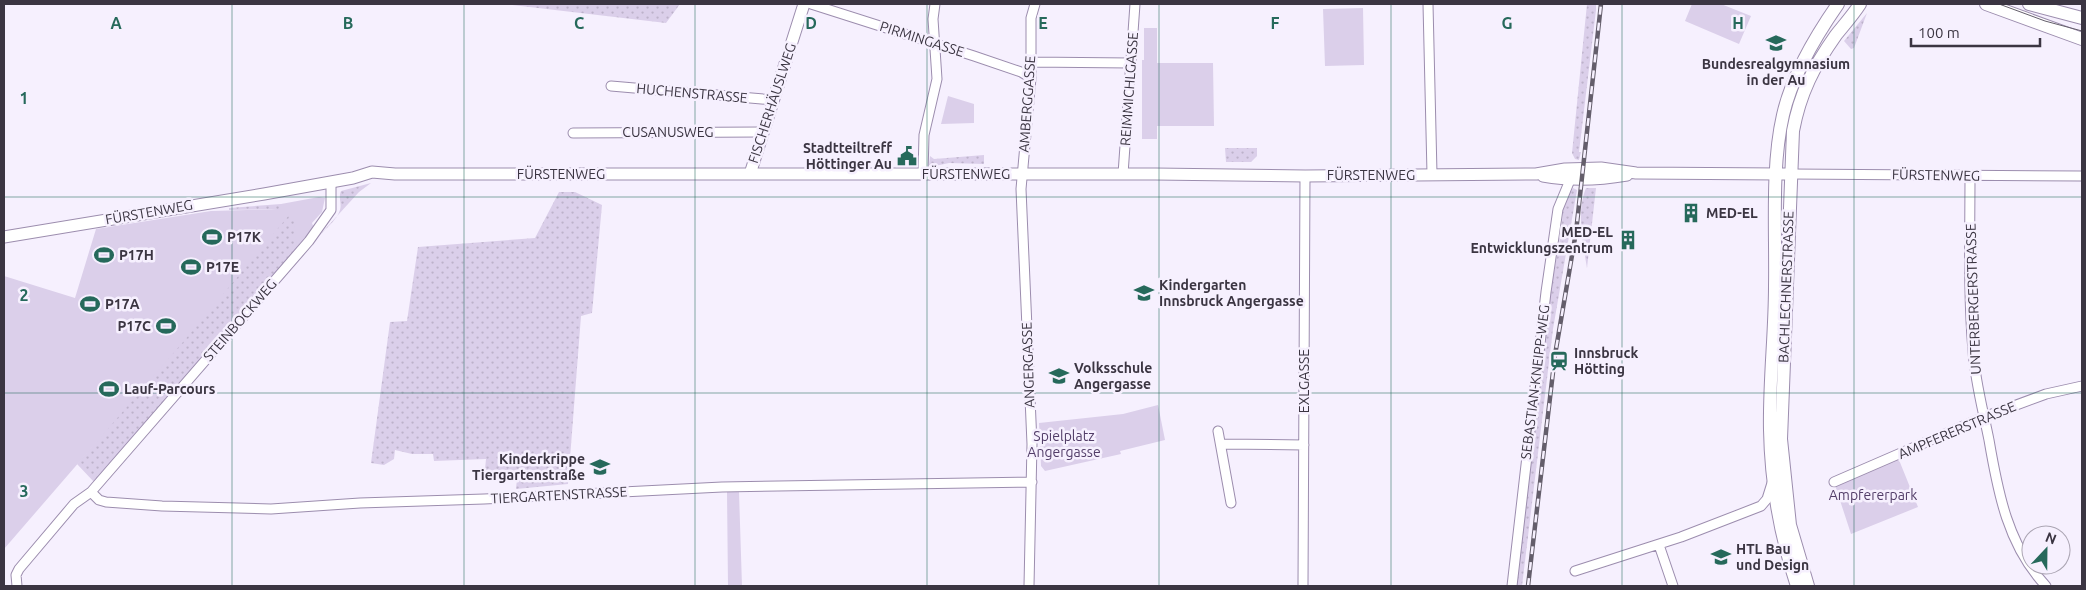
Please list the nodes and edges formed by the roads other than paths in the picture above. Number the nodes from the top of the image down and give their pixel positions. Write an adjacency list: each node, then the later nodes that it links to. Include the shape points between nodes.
1 (804, 4): 18 (street, FISCHERHÄUSLWEG)
2 (812, 4): 13 (street, PIRMINGASSE)
3 (934, 4): 13 (street)
4 (1035, 4): 14 (street, AMBERGGASSE, via 1031,18)
5 (1135, 4): 15 (street, REIMMICHLGASSE)
6 (1428, 4): 26 (street)
7 (1838, 4): 28 (main road, BACHLECHNERSTRASSE, via 1813,42 1790,94 1783,115)
8 (1986, 4): 12 (main road)
9 (2029, 4): 11 (main road)
10 (1860, 5): 29 (main road, BACHLECHNERSTRASSE, via 1820,58 1803,91 1793,131)
11 (2082, 18)
12 (2082, 39)
13 (933, 42): 16 (street, PIRMINGASSE); 23 (street, via 937,79 924,135)
14 (1031, 62): 15 (street); 16 (street, AMBERGGASSE)
15 (1130, 63): 25 (street, REIMMICHLGASSE)
16 (1031, 78): 24 (street, AMBERGGASSE)
17 (611, 86): 18 (street, HUCHENSTRASSE)
18 (774, 100): 19 (street, FISCHERHÄUSLWEG)
19 (762, 132): 20 (street, CUSANUSWEG); 22 (street, FISCHERHÄUSLWEG)
20 (573, 133)
21 (1636, 173): 27 (street, FÜRSTENWEG, via 1582,168); 28 (street, FÜRSTENWEG); 33 (street, FÜRSTENWEG, via 1599,180)
22 (750, 174): 23 (street, FÜRSTENWEG); 34 (street, FÜRSTENWEG, via 395,174)
23 (924, 174): 24 (street, FÜRSTENWEG)
24 (1022, 174): 25 (street, FÜRSTENWEG); 42 (street, ANGERGASSE)
25 (1123, 174): 30 (street, FÜRSTENWEG)
26 (1432, 174): 27 (street, FÜRSTENWEG); 30 (street, FÜRSTENWEG)
27 (1536, 174): 33 (street, FÜRSTENWEG)
28 (1777, 174): 29 (street, FÜRSTENWEG); 41 (main road, BACHLECHNERSTRASSE, via 1770,429)
29 (1791, 174): 31 (street, FÜRSTENWEG); 54 (main road, BACHLECHNERSTRASSE, via 1781,439 1790,526)
30 (1305, 176): 40 (street, EXLGASSE)
31 (1970, 176): 32 (street, FÜRSTENWEG); 37 (street, UNTERBERGERSTRASSE, via 1973,351)
32 (2082, 176)
33 (1570, 180): 51 (street, SEBASTIAN-KNEIPP-WEG, via 1558,209 1546,292)
34 (330, 182): 35 (street, FÜRSTENWEG); 44 (street, STEINBOCKWEG, via 331,210 309,242)
35 (4, 237)
36 (2082, 386): 37 (street, AMPFERERSTRASSE, via 2046,394)
37 (1984, 418): 43 (street, AMPFERERSTRASSE); 55 (street, UNTERBERGERSTRASSE, via 1998,490 2012,535)
38 (1218, 431): 39 (street)
39 (1220, 444): 40 (street); 45 (street)
40 (1304, 445): 50 (street, EXLGASSE)
41 (1773, 480): 46 (street, via 1761,506); 53 (main road, BACHLECHNERSTRASSE, via 1781,533)
42 (1032, 482): 44 (street, TIERGARTENSTRASSE, via 722,487 271,510 106,502); 49 (street, ANGERGASSE)
43 (1834, 482)
44 (91, 492): 48 (street, STEINBOCKWEG, via 74,504 19,568 16,574)
45 (1231, 502)
46 (1659, 545): 47 (street); 52 (street)
47 (1574, 571)
48 (18, 586)
49 (1029, 586)
50 (1303, 586)
51 (1512, 586)
52 (1673, 586)
53 (1797, 586)
54 (1808, 586)
55 (2046, 586)

